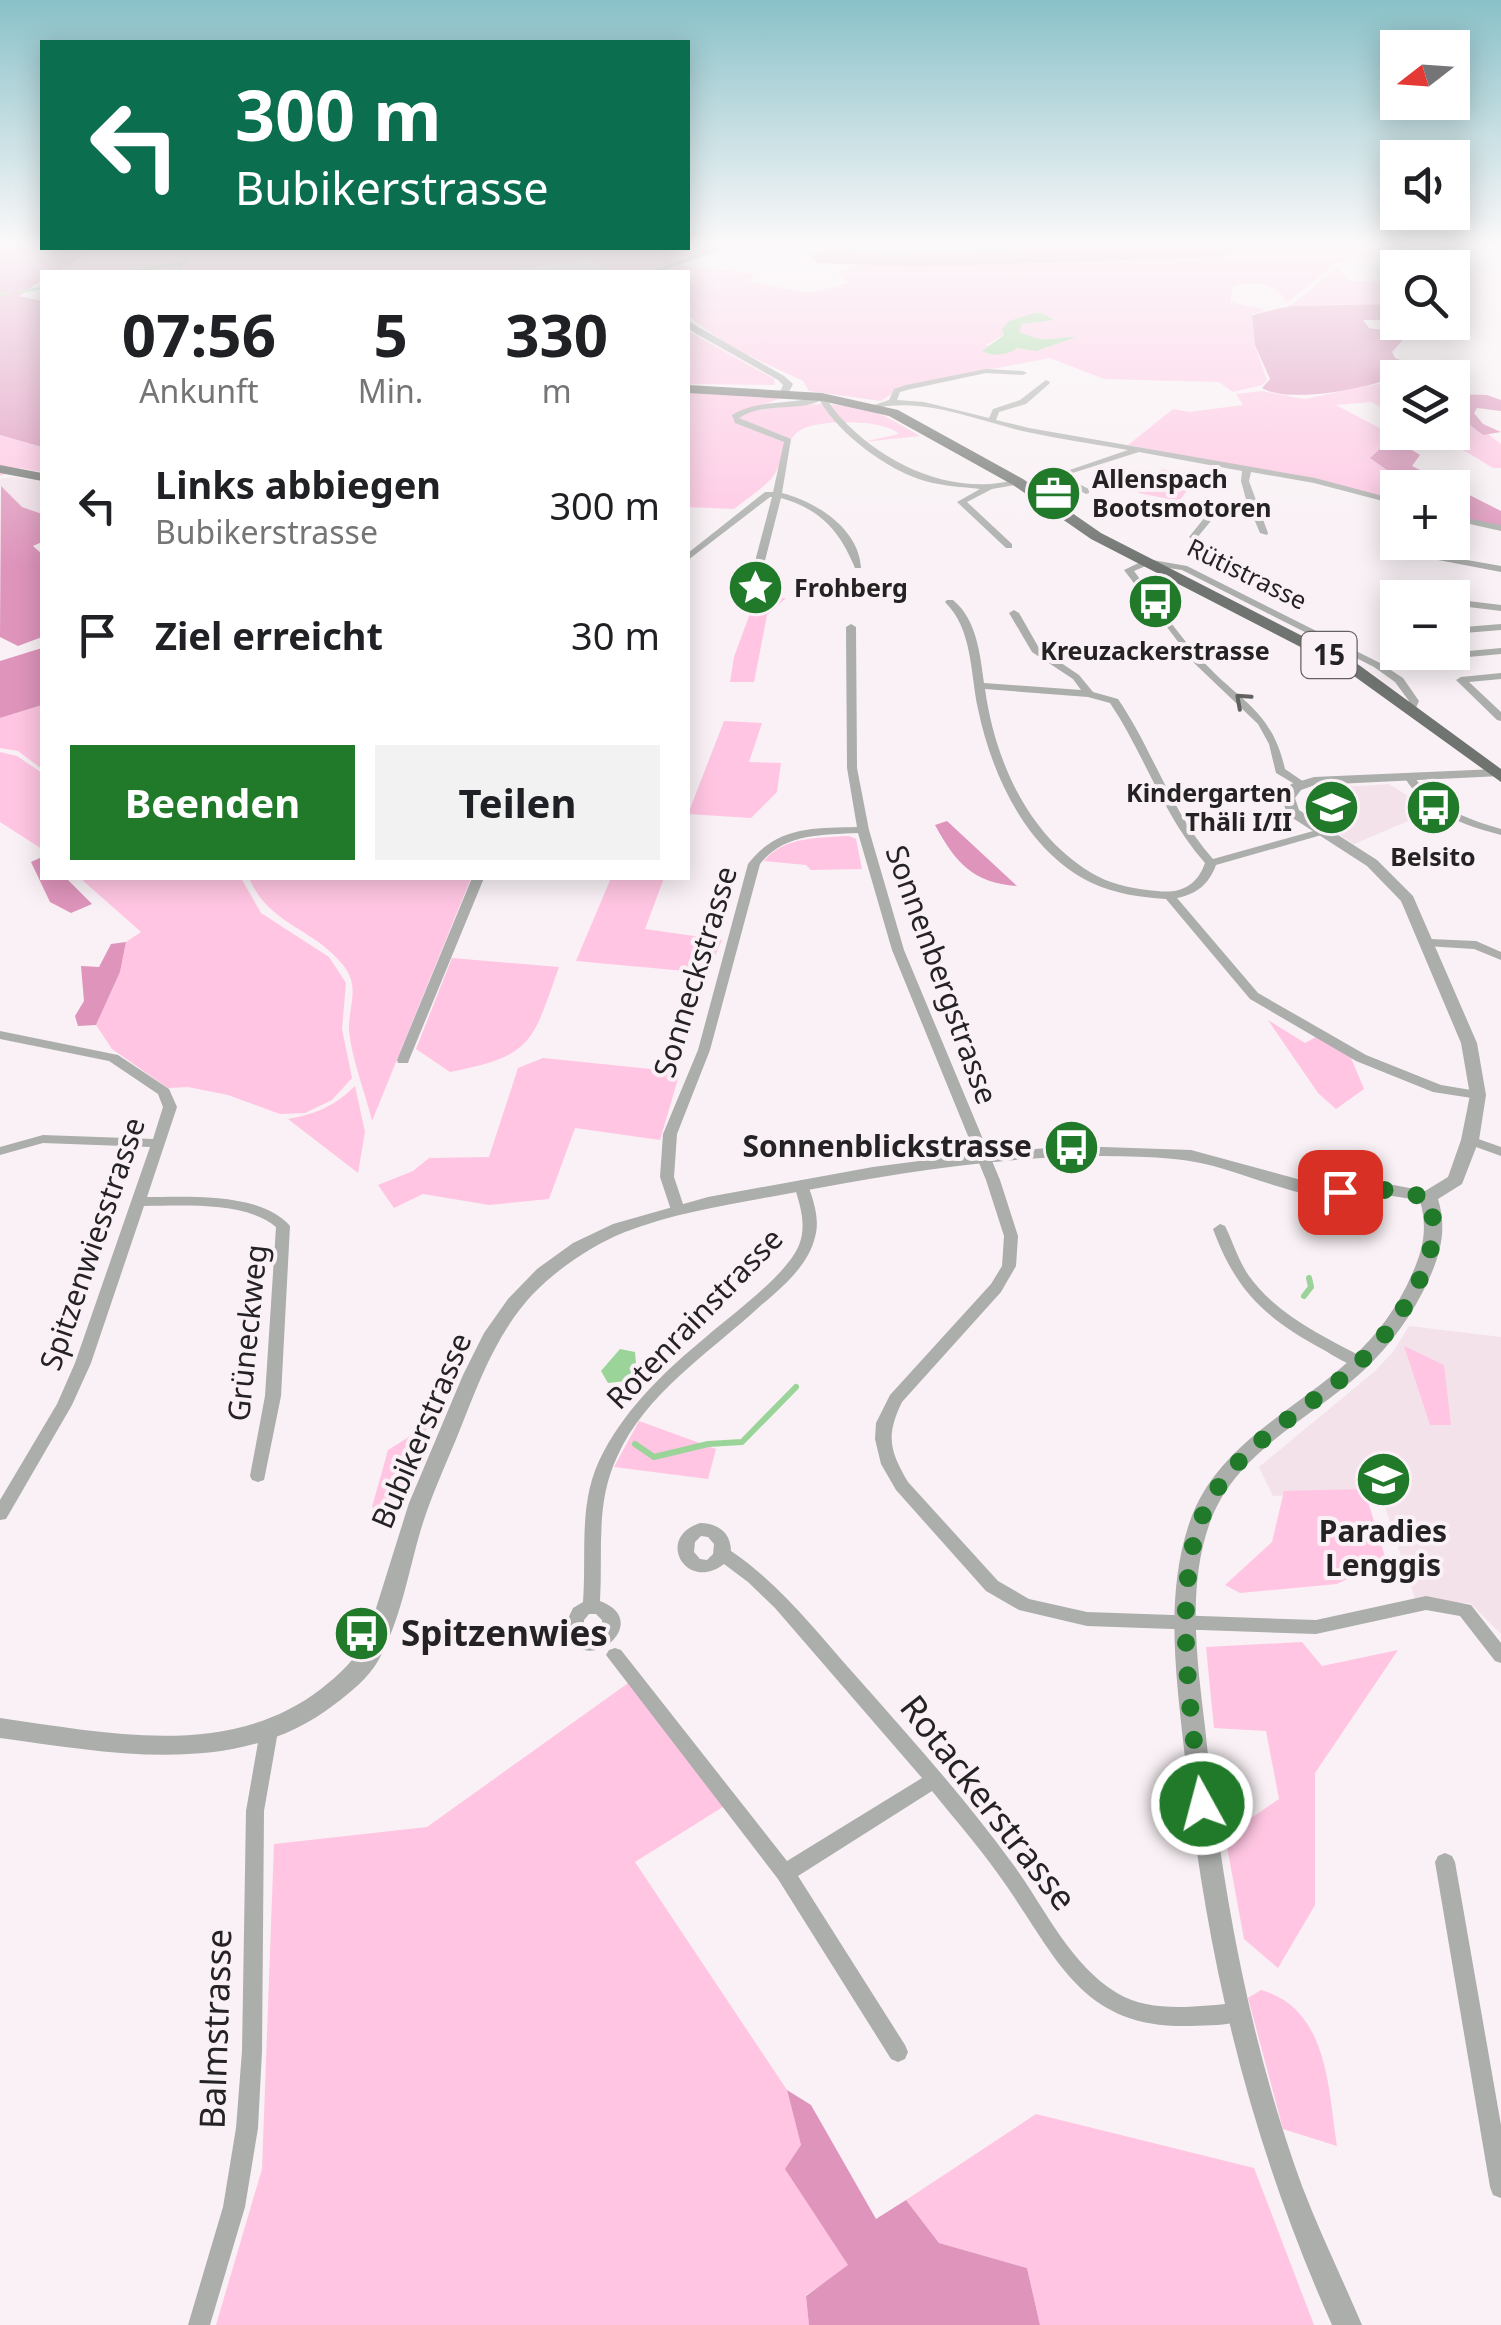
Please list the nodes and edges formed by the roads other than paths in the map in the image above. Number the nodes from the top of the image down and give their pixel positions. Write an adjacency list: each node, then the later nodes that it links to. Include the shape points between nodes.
1 (727, 350): 5 (street, via 780,376 788,384)
2 (1023, 373): 7 (street, via 986,371 909,387)
3 (1046, 382): 9 (street, via 1023,402 996,411)
4 (690, 389): 5 (main road, Rütistrasse / 15)
5 (784, 394): 6 (main road, Rütistrasse / 15)
6 (822, 397): 8 (main road, Rütistrasse / 15); 15 (street, via 841,424 916,475); 17 (street, via 806,405 752,408 736,418 788,442)
7 (892, 402): 8 (street); 9 (street)
8 (872, 407): 14 (main road, Rütistrasse / 15)
9 (992, 422): 10 (street)
10 (1142, 448): 11 (street); 16 (street, via 1056,476)
11 (1247, 468): 18 (street); 19 (street)
12 (4, 472): 13 (main road)
13 (40, 476)
14 (1018, 482): 15 (street); 27 (main road, Rütistrasse / 15)
15 (990, 487): 24 (street, via 961,502)
16 (1086, 491)
17 (777, 494): 25 (street, via 768,494); 28 (street, via 817,511 846,540); 30 (street)
18 (1380, 499)
19 (1252, 504): 22 (street); 23 (street, via 1212,514)
20 (1470, 521): 21 (street)
21 (1501, 528)
22 (1264, 534)
23 (1193, 537)
24 (1009, 546)
25 (690, 554)
26 (1452, 560): 29 (street)
27 (1147, 562): 44 (main road, Rütistrasse / 15, via 1322,650); 46 (street, one-way to 27, via 1280,770 1257,714 1196,661 1129,572)
28 (858, 566)
29 (1501, 569)
30 (754, 588)
31 (950, 602): 41 (street, via 968,630)
32 (1470, 604): 33 (street)
33 (1501, 608)
34 (1014, 614): 42 (street, via 1035,650)
35 (1501, 627): 37 (street)
36 (851, 628): 47 (street, Sonnenbergstrasse, via 852,768)
37 (1470, 630)
38 (1501, 651): 39 (street)
39 (1470, 654)
40 (1501, 676): 43 (street, via 1460,680)
41 (980, 686): 42 (street); 52 (street, via 996,761 1043,842 1094,880)
42 (1089, 694): 50 (street, via 1110,698 1122,711 1186,836)
43 (1501, 718)
44 (1498, 775): 45 (street)
45 (1409, 777): 46 (street); 49 (street, via 1417,791 1451,813)
46 (1302, 784): 48 (street, via 1290,794 1290,808)
47 (863, 830): 62 (street, Sonnenbergstrasse, via 898,950); 66 (street, Sonneckstrasse, via 782,839 754,864 704,1050 670,1134 666,1177)
48 (1321, 832): 50 (street); 53 (street, via 1395,882)
49 (1501, 832)
50 (1211, 864): 52 (street, via 1196,888)
51 (477, 880): 56 (street)
52 (1170, 896): 57 (street, via 1254,996 1361,1058 1438,1089)
53 (1430, 943): 54 (street, via 1476,945); 57 (street, via 1470,1043)
54 (1501, 956)
55 (0, 1035): 59 (street, Spitzenwiesstrasse, via 101,1053 164,1092 170,1107)
56 (403, 1060)
57 (1478, 1095): 58 (street)
58 (1470, 1140): 61 (street); 64 (street, via 1456,1180)
59 (158, 1143): 60 (street, via 44,1139); 65 (street, Spitzenwiesstrasse)
60 (0, 1151)
61 (1501, 1152)
62 (983, 1158): 63 (street, Bubikerstrasse); 64 (street, Bubikerstrasse, via 1178,1153 1312,1189); 73 (street, via 1011,1236 1009,1266 888,1410 883,1439 889,1464 972,1567 1007,1596 1064,1617)
63 (801, 1185): 66 (street, Bubikerstrasse); 72 (street, Rotenrainstrasse, via 812,1227 798,1260 644,1403 612,1448 593,1508)
64 (1428, 1197): 68 (street, via 1435,1242 1400,1315)
65 (138, 1201): 69 (street, Grüneckweg, via 251,1209 283,1226 274,1396); 70 (street, Spitzenwiesstrasse, via 83,1363)
66 (678, 1210): 77 (street, Bubikerstrasse, via 623,1227 570,1254 503,1318 472,1374 422,1496 369,1656 331,1696)
67 (1220, 1230): 68 (street, via 1253,1295)
68 (1360, 1362): 73 (street, via 1260,1440 1219,1485 1195,1540)
69 (258, 1476)
70 (0, 1514)
71 (723, 1555): 78 (street, Rotackerstrasse, via 754,1573)
72 (592, 1608)
73 (1188, 1623): 75 (street, via 1316,1627 1416,1604 1440,1605 1465,1610); 81 (street, via 1212,1884)
74 (616, 1655): 80 (street)
75 (1501, 1656)
76 (0, 1728): 77 (street, Bubikerstrasse, via 149,1745)
77 (269, 1732): 84 (street, Balmstrasse, via 255,1811 247,2128 234,2206)
78 (933, 1781): 80 (street); 81 (street, Rotackerstrasse, via 1005,1868 1036,1919 1108,1999 1159,2014)
79 (1445, 1862): 83 (street)
80 (785, 1873): 82 (street)
81 (1237, 2014): 85 (street, via 1276,2151 1315,2260)
82 (898, 2052)
83 (1501, 2187)
84 (200, 2325)
85 (1348, 2325)

